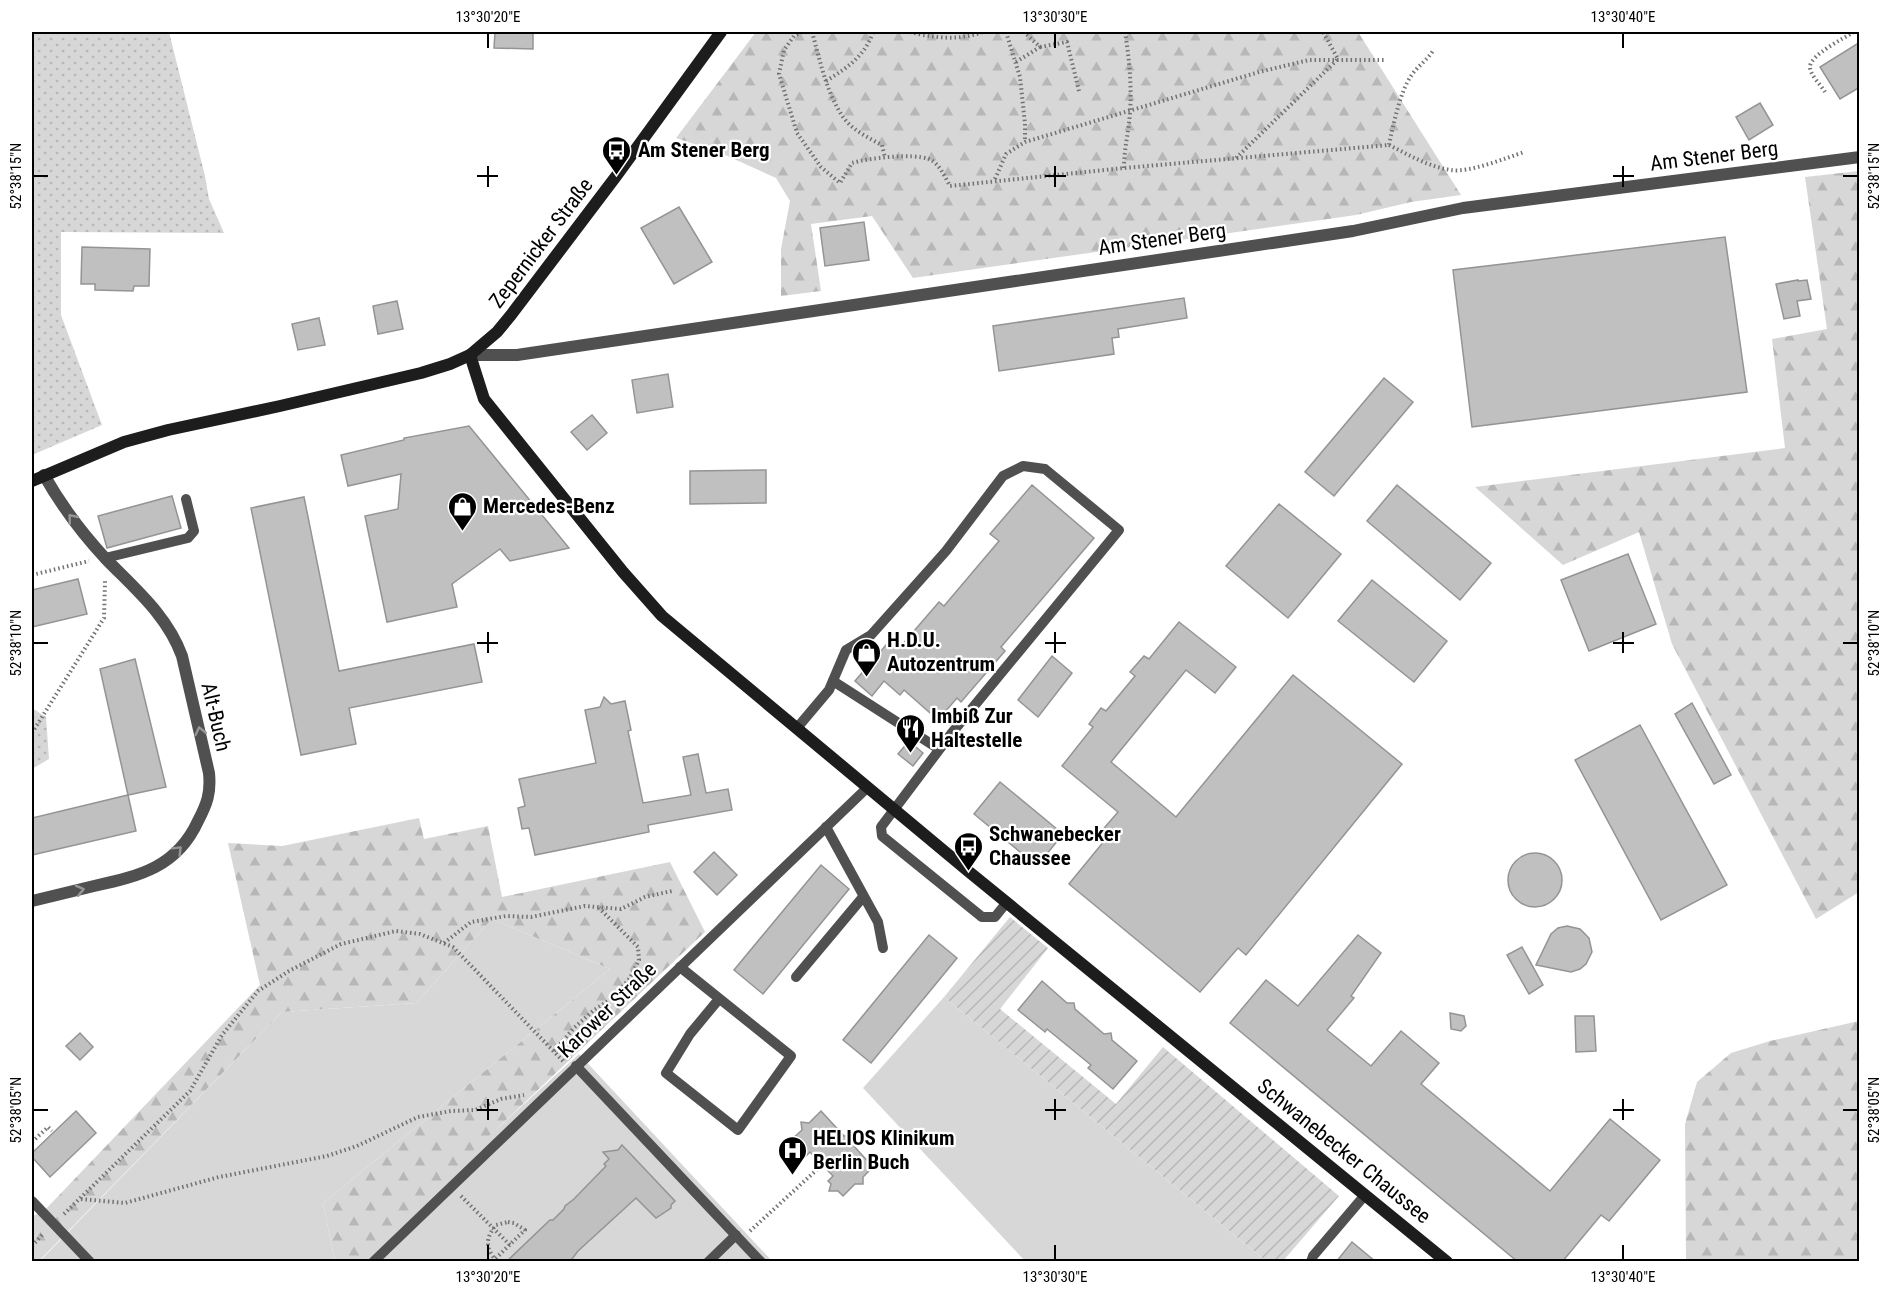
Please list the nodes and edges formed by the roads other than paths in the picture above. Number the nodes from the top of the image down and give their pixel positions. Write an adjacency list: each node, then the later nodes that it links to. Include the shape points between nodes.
1 (721, 32): 3 (main road, Zepernicker Straße, via 511,315)
2 (1860, 157): 3 (street, Am Stener Berg, via 1463,208 1353,231 517,355)
3 (470, 355): 4 (main road, via 421,373 124,442); 9 (main road, Schwanebecker Chaussee, via 484,399 648,602)
4 (44, 475): 5 (main road); 7 (street, Alt-Buch, one-way to 4, via 68,514)
5 (32, 481)
6 (186, 499): 7 (lane, via 194,531 188,538)
7 (105, 558): 15 (street, Alt-Buch, one-way to 7, via 128,878 161,865 188,840 211,789 177,642 156,609)
8 (833, 681): 9 (lane); 10 (lane); 10 (lane, via 846,650 871,635 946,551 1003,476 1023,466 1045,469 1119,530)
9 (797, 728): 11 (main road, Schwanebecker Chaussee)
10 (939, 749): 12 (lane)
11 (868, 787): 12 (main road, Schwanebecker Chaussee); 13 (lane, Karower Straße)
12 (894, 808): 16 (main road, Schwanebecker Chaussee); 16 (lane, via 880,826 882,836 982,916 995,917)
13 (826, 826): 14 (lane); 18 (lane, Karower Straße)
14 (863, 897): 17 (lane, via 878,922); 19 (lane)
15 (32, 901)
16 (1007, 902): 22 (main road, Schwanebecker Chaussee)
17 (883, 948)
18 (680, 967): 20 (lane); 21 (lane, Karower Straße)
19 (795, 977)
20 (719, 999): 20 (lane, via 791,1056 738,1130 666,1073 690,1034)
21 (574, 1068): 24 (lane); 26 (lane, Karower Straße)
22 (1365, 1195): 29 (lane); 30 (main road, Schwanebecker Chaussee)
23 (32, 1201): 25 (lane)
24 (738, 1238): 27 (lane); 28 (lane)
25 (90, 1262)
26 (373, 1262)
27 (708, 1262)
28 (761, 1262)
29 (1311, 1262)
30 (1447, 1262)

